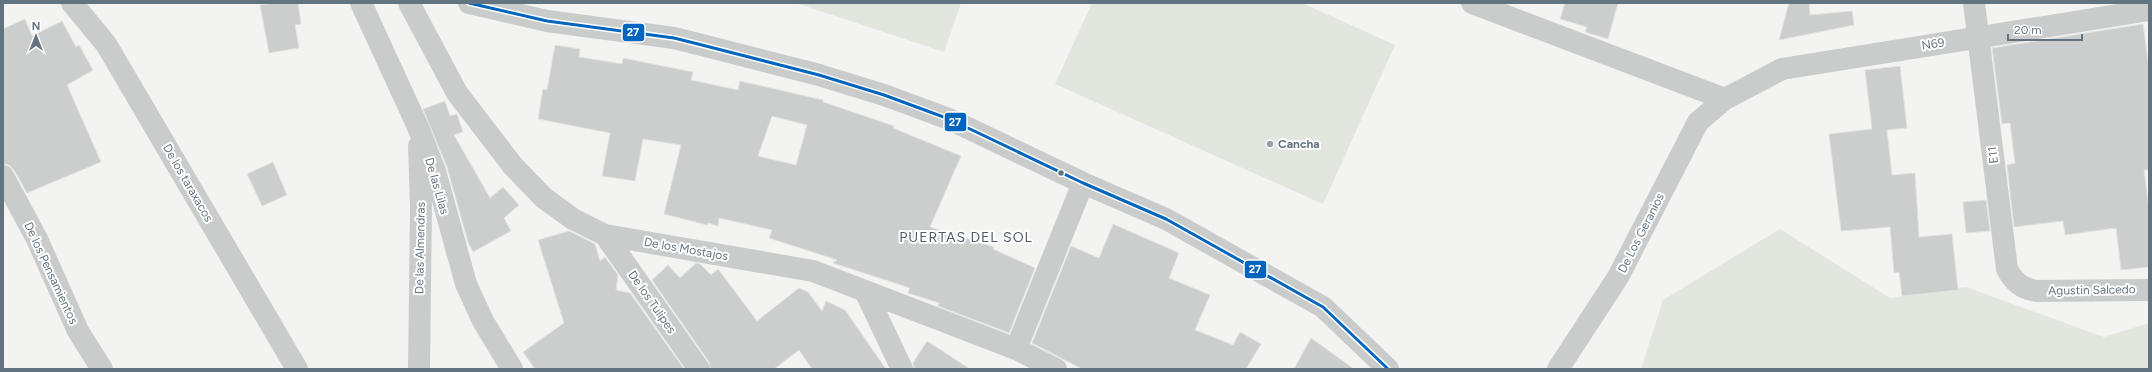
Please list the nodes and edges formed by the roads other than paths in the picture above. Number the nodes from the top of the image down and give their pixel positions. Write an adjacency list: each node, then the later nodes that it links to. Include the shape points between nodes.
1 (72, 3): 19 (street, De los taraxacos, via 106,44)
2 (361, 3): 10 (street, De las Lilas)
3 (409, 3): 13 (street, De los Mostajos, via 457,93 513,166 544,198 573,219)
4 (469, 3): 12 (street, via 547,21 674,38 819,75 949,119)
5 (1472, 3): 9 (street)
6 (1974, 3): 8 (street, E11)
7 (2149, 10): 8 (street, N69)
8 (1978, 37): 9 (street, N69, via 1782,69); 15 (street, E11, via 2007,269 2013,280 2023,288)
9 (1725, 99): 26 (street, De Los Geranios, via 1698,122 1618,277)
10 (418, 127): 20 (street, De las Almendras, via 421,206); 21 (street, De las Lilas, via 435,172 466,284 483,321)
11 (3, 176): 18 (street, De los Pensamientos, via 37,239 78,331)
12 (1083, 183): 17 (street); 25 (street, via 1166,219 1323,307)
13 (605, 235): 16 (street, De los Mostajos, via 812,271); 22 (street, De los Tulipes)
14 (2149, 290): 15 (street, Agustin Salcedo)
15 (2036, 291)
16 (866, 294): 17 (street, De los Mostajos); 23 (street)
17 (1016, 349): 24 (street, De los Mostajos)
18 (102, 369)
19 (297, 369)
20 (419, 369)
21 (512, 369)
22 (699, 369)
23 (902, 369)
24 (1056, 369)
25 (1388, 369)
26 (1558, 369)

